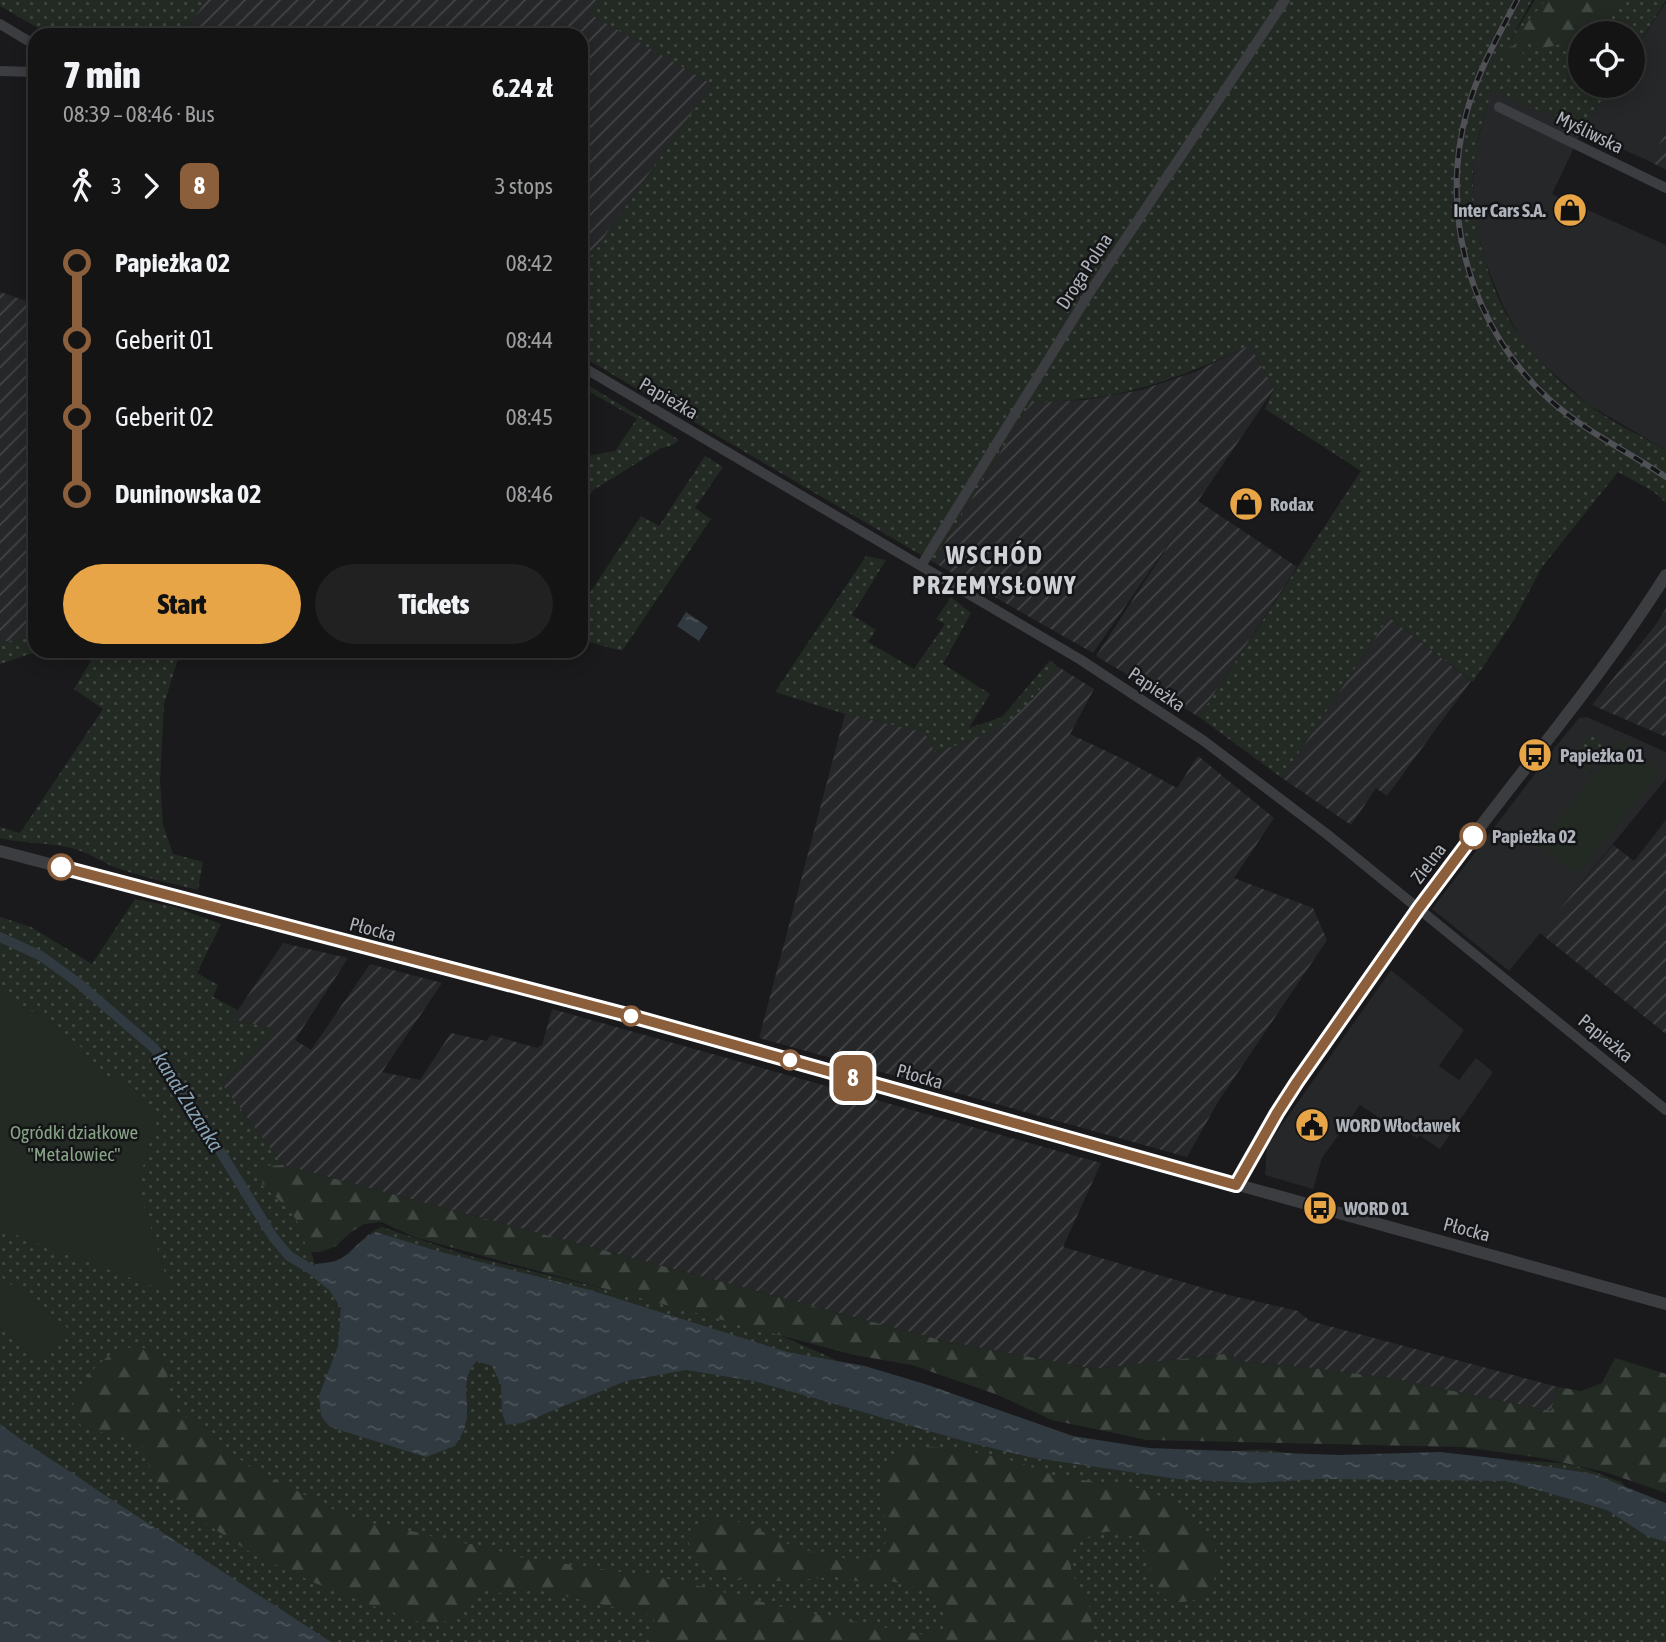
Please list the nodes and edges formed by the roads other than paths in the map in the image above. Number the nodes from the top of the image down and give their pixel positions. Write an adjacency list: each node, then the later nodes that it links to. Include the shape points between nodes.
1 (1285, 0): 9 (street, Droga Polna, via 1090,292)
2 (0, 23): 3 (street)
3 (28, 41)
4 (0, 71): 5 (street)
5 (28, 72)
6 (1499, 107): 7 (street, Myśliwska)
7 (1666, 188)
8 (588, 370): 9 (street, Papieżka)
9 (920, 566): 12 (street, Papieżka, via 1081,660 1204,741)
10 (1666, 575): 12 (street, Zielna, via 1606,662)
11 (0, 851): 14 (street, Płocka, via 631,1016)
12 (1419, 908): 13 (street, Papieżka); 14 (street, Zielna, via 1277,1113)
13 (1666, 1110)
14 (1236, 1185): 15 (street, Płocka)
15 (1666, 1304)

